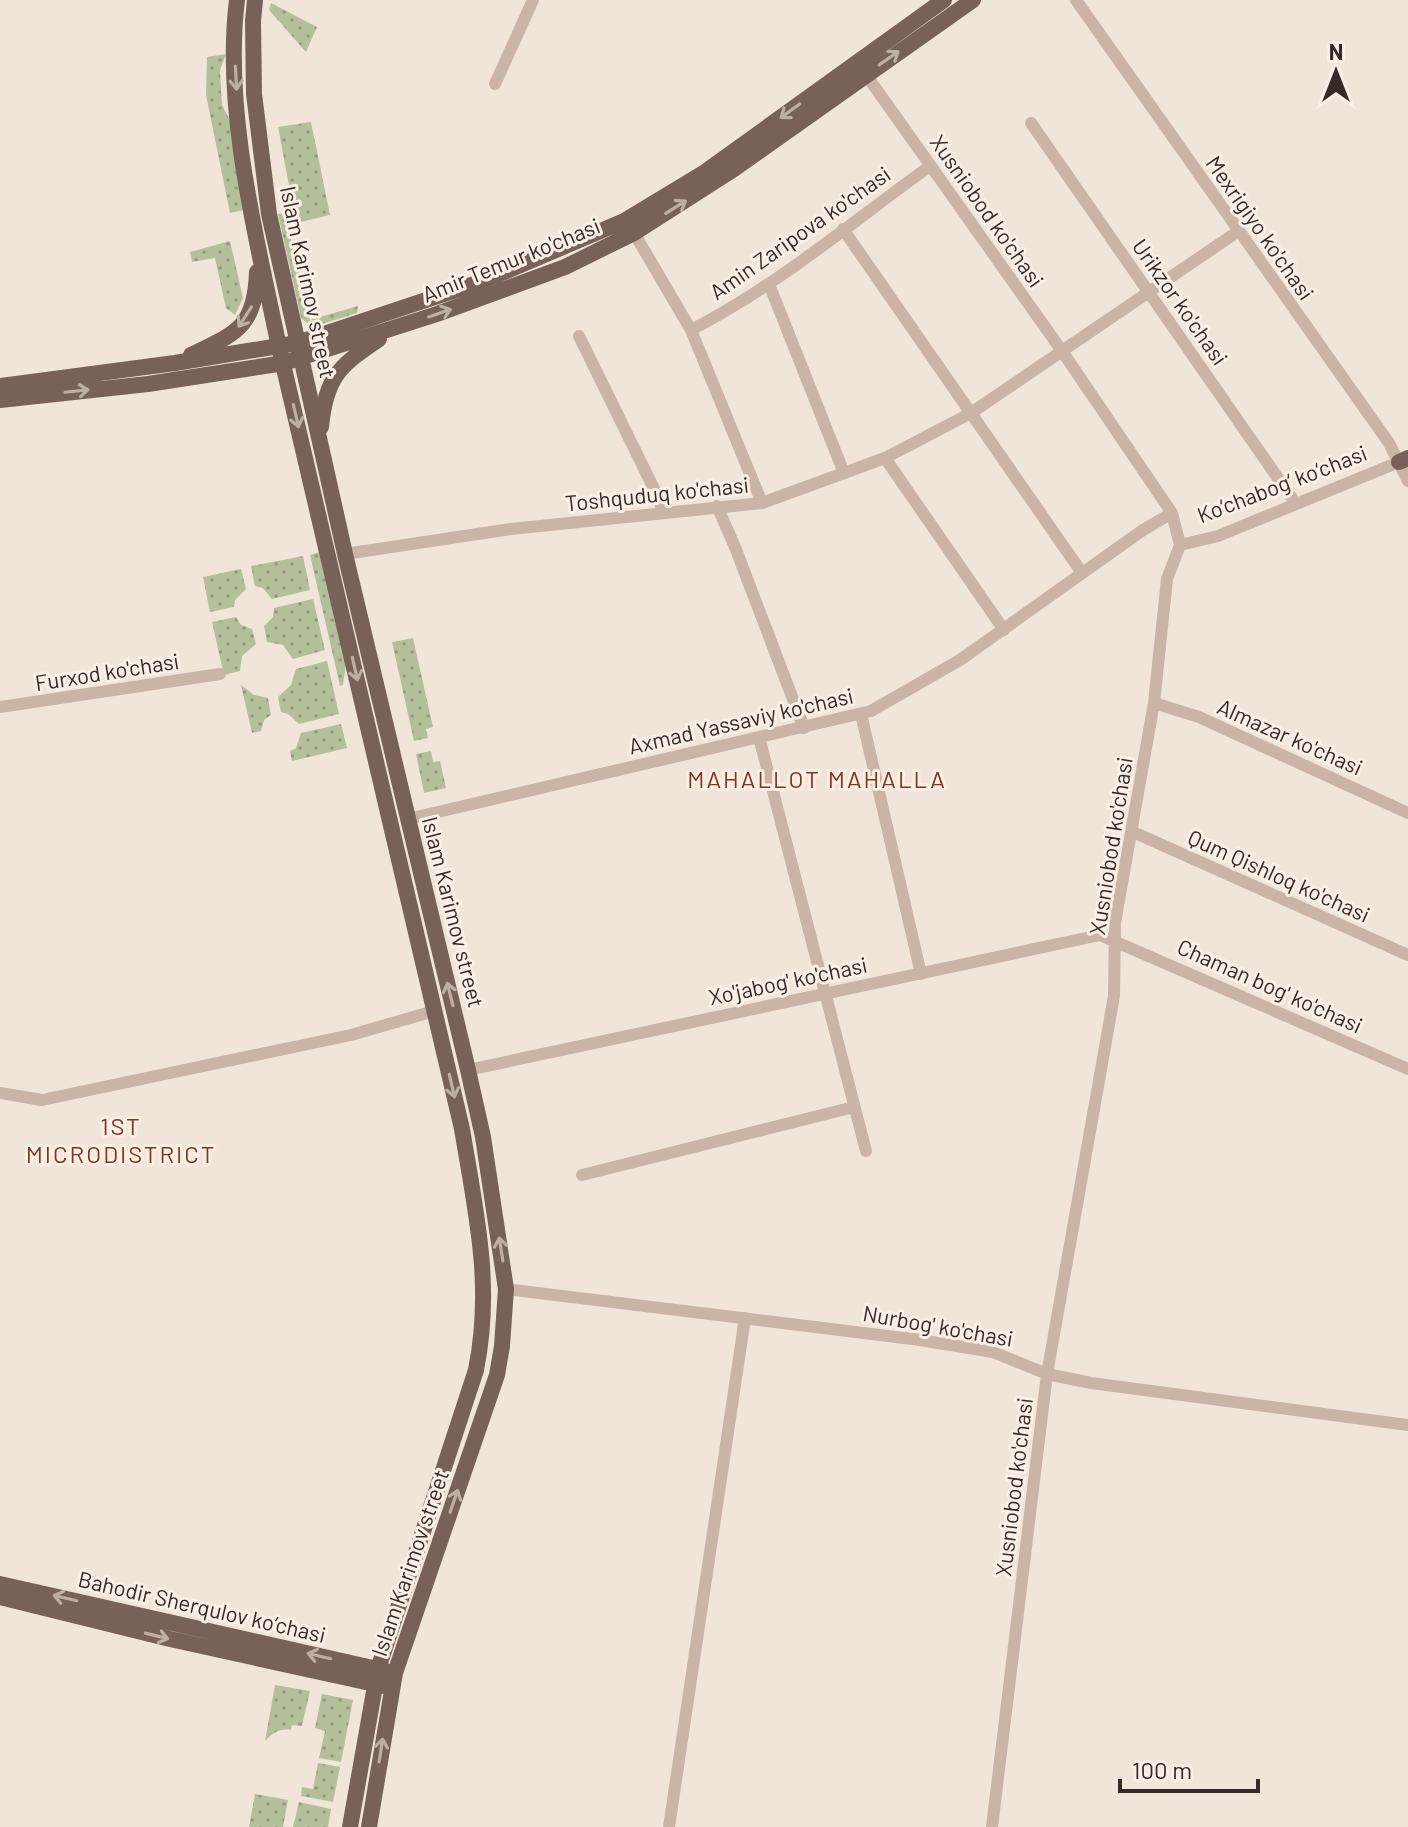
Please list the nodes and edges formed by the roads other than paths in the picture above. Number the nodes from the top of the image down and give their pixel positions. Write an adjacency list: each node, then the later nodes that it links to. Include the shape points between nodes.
1 (237, 0): 14 (main road, Islam Karimov street, one-way to 14, via 238,113)
2 (255, 0): 21 (main road, Islam Karimov street, via 257,129)
3 (533, 0): 8 (street)
4 (944, 0): 7 (main road, Amir Temur ko'chasi)
5 (973, 0): 7 (main road, Amir Temur ko'chasi, one-way to 5)
6 (1076, 0): 12 (street, Mexrigiyo ko'chasi)
7 (861, 68): 10 (street, Xusniobod ko'chasi); 13 (main road, Amir Temur ko'chasi, one-way to 7, via 734,169); 21 (main road, Amir Temur ko'chasi, one-way to 21, via 624,221)
8 (495, 84)
9 (1031, 123): 16 (street, Urikzor ko'chasi)
10 (930, 166): 11 (street, Amin Zaripova ko'chasi); 20 (street, Xusniobod ko'chasi)
11 (843, 229): 15 (street, Amin Zaripova ko'chasi); 25 (street)
12 (1237, 232): 16 (street, Toshquduq ko'chasi); 28 (street, Mexrigiyo ko'chasi)
13 (634, 233): 17 (main road, Amir Temur ko'chasi, one-way to 13, via 565,267); 18 (street)
14 (257, 243): 21 (main road, Islam Karimov street); 22 (main road, one-way to 22, via 250,316 228,337)
15 (769, 284): 18 (street, Amin Zaripova ko'chasi); 29 (street)
16 (1148, 292): 20 (street, Toshquduq ko'chasi); 32 (street, Urikzor ko'chasi)
17 (395, 329): 21 (main road, Amir Temur ko'chasi); 26 (main road, via 331,379)
18 (691, 330): 31 (street)
19 (579, 336): 34 (street)
20 (1062, 351): 25 (street, Toshquduq ko'chasi); 35 (street, Xusniobod ko'chasi)
21 (290, 353): 22 (main road, Amir Temur ko'chasi); 24 (main road, Amir Temur ko'chasi, one-way to 21, via 148,384); 26 (main road, Islam Karimov street); 53 (main road, Islam Karimov street, one-way to 53)
22 (175, 363): 23 (main road, Amir Temur ko'chasi)
23 (0, 386)
24 (0, 400)
25 (971, 413): 27 (street, Toshquduq ko'chasi); 38 (street)
26 (320, 441): 37 (main road, Islam Karimov street)
27 (885, 458): 29 (street, Toshquduq ko'chasi); 39 (street)
28 (1405, 460): 30 (street, Mexrigiyo ko'chasi); 32 (street, Ko‘chabog‘ ko‘chasi)
29 (844, 473): 31 (street, Toshquduq ko'chasi)
30 (1408, 481)
31 (762, 503): 33 (street, Toshquduq ko'chasi)
32 (1296, 504): 36 (street, Ko‘chabog‘ ko‘chasi, via 1218,536)
33 (717, 506): 34 (street, Toshquduq ko'chasi); 44 (street)
34 (663, 513): 37 (street, Toshquduq ko'chasi)
35 (1172, 513): 36 (street, Xusniobod ko'chasi); 38 (street, Axmad Yassaviy ko'chasi)
36 (1180, 545): 41 (street, Xusniobod ko'chasi, via 1167,579)
37 (345, 554): 47 (main road, Islam Karimov street)
38 (1082, 573): 39 (street, Axmad Yassaviy ko'chasi)
39 (1004, 630): 43 (street, Axmad Yassaviy ko'chasi)
40 (220, 674): 42 (street, Furxod ko'chasi)
41 (1154, 703): 46 (street, Almazar ko'chasi, via 1199,717); 48 (street, Xusniobod ko'chasi)
42 (0, 707)
43 (861, 714): 44 (street, Axmad Yassaviy ko'chasi); 51 (street)
44 (804, 728): 45 (street, Axmad Yassaviy ko'chasi)
45 (759, 737): 47 (street, Axmad Yassaviy ko'chasi); 52 (street)
46 (1408, 813)
47 (408, 819): 55 (main road, Islam Karimov street, one-way to 47)
48 (1133, 832): 49 (street, Xusniobod ko'chasi); 50 (street, Qum Qishloq ko'chasi)
49 (1115, 941): 51 (street, Xo'jabog' ko'chasi, via 1100,935); 54 (street, Chaman bog' ko'chasi); 64 (street, Xusniobod ko'chasi, via 1114,996)
50 (1408, 955)
51 (921, 974): 52 (street, Xo'jabog' ko'chasi)
52 (825, 994): 55 (street, Xo'jabog' ko'chasi); 57 (street)
53 (434, 1011): 56 (street, via 351,1035 42,1100); 59 (main road, Islam Karimov street, one-way to 59)
54 (1408, 1069)
55 (468, 1070): 58 (main road, Islam Karimov street)
56 (0, 1093)
57 (854, 1107): 60 (street); 61 (street)
58 (480, 1125): 59 (main road, via 469,1122); 62 (main road, Islam Karimov street, one-way to 58)
59 (462, 1129): 68 (main road, Islam Karimov street, via 481,1240 484,1332)
60 (866, 1151)
61 (582, 1175)
62 (506, 1289): 63 (street, Nurbog' ko'chasi); 68 (main road, Islam Karimov street, one-way to 62, via 497,1375)
63 (745, 1318): 64 (street, Nurbog' ko'chasi, via 993,1352); 71 (street)
64 (1047, 1374): 65 (street, Nurbog' ko'chasi); 72 (street, Xusniobod ko'chasi)
65 (1408, 1425)
66 (0, 1584): 68 (main road, Bahodir Sherqulov ko‘chasi, one-way to 66)
67 (0, 1597): 68 (main road, Bahodir Sherqulov ko‘chasi, one-way to 68, via 170,1639)
68 (385, 1678): 69 (main road, Islam Karimov street); 70 (main road, Islam Karimov street, one-way to 68)
69 (350, 1827)
70 (369, 1827)
71 (669, 1827)
72 (992, 1827)

